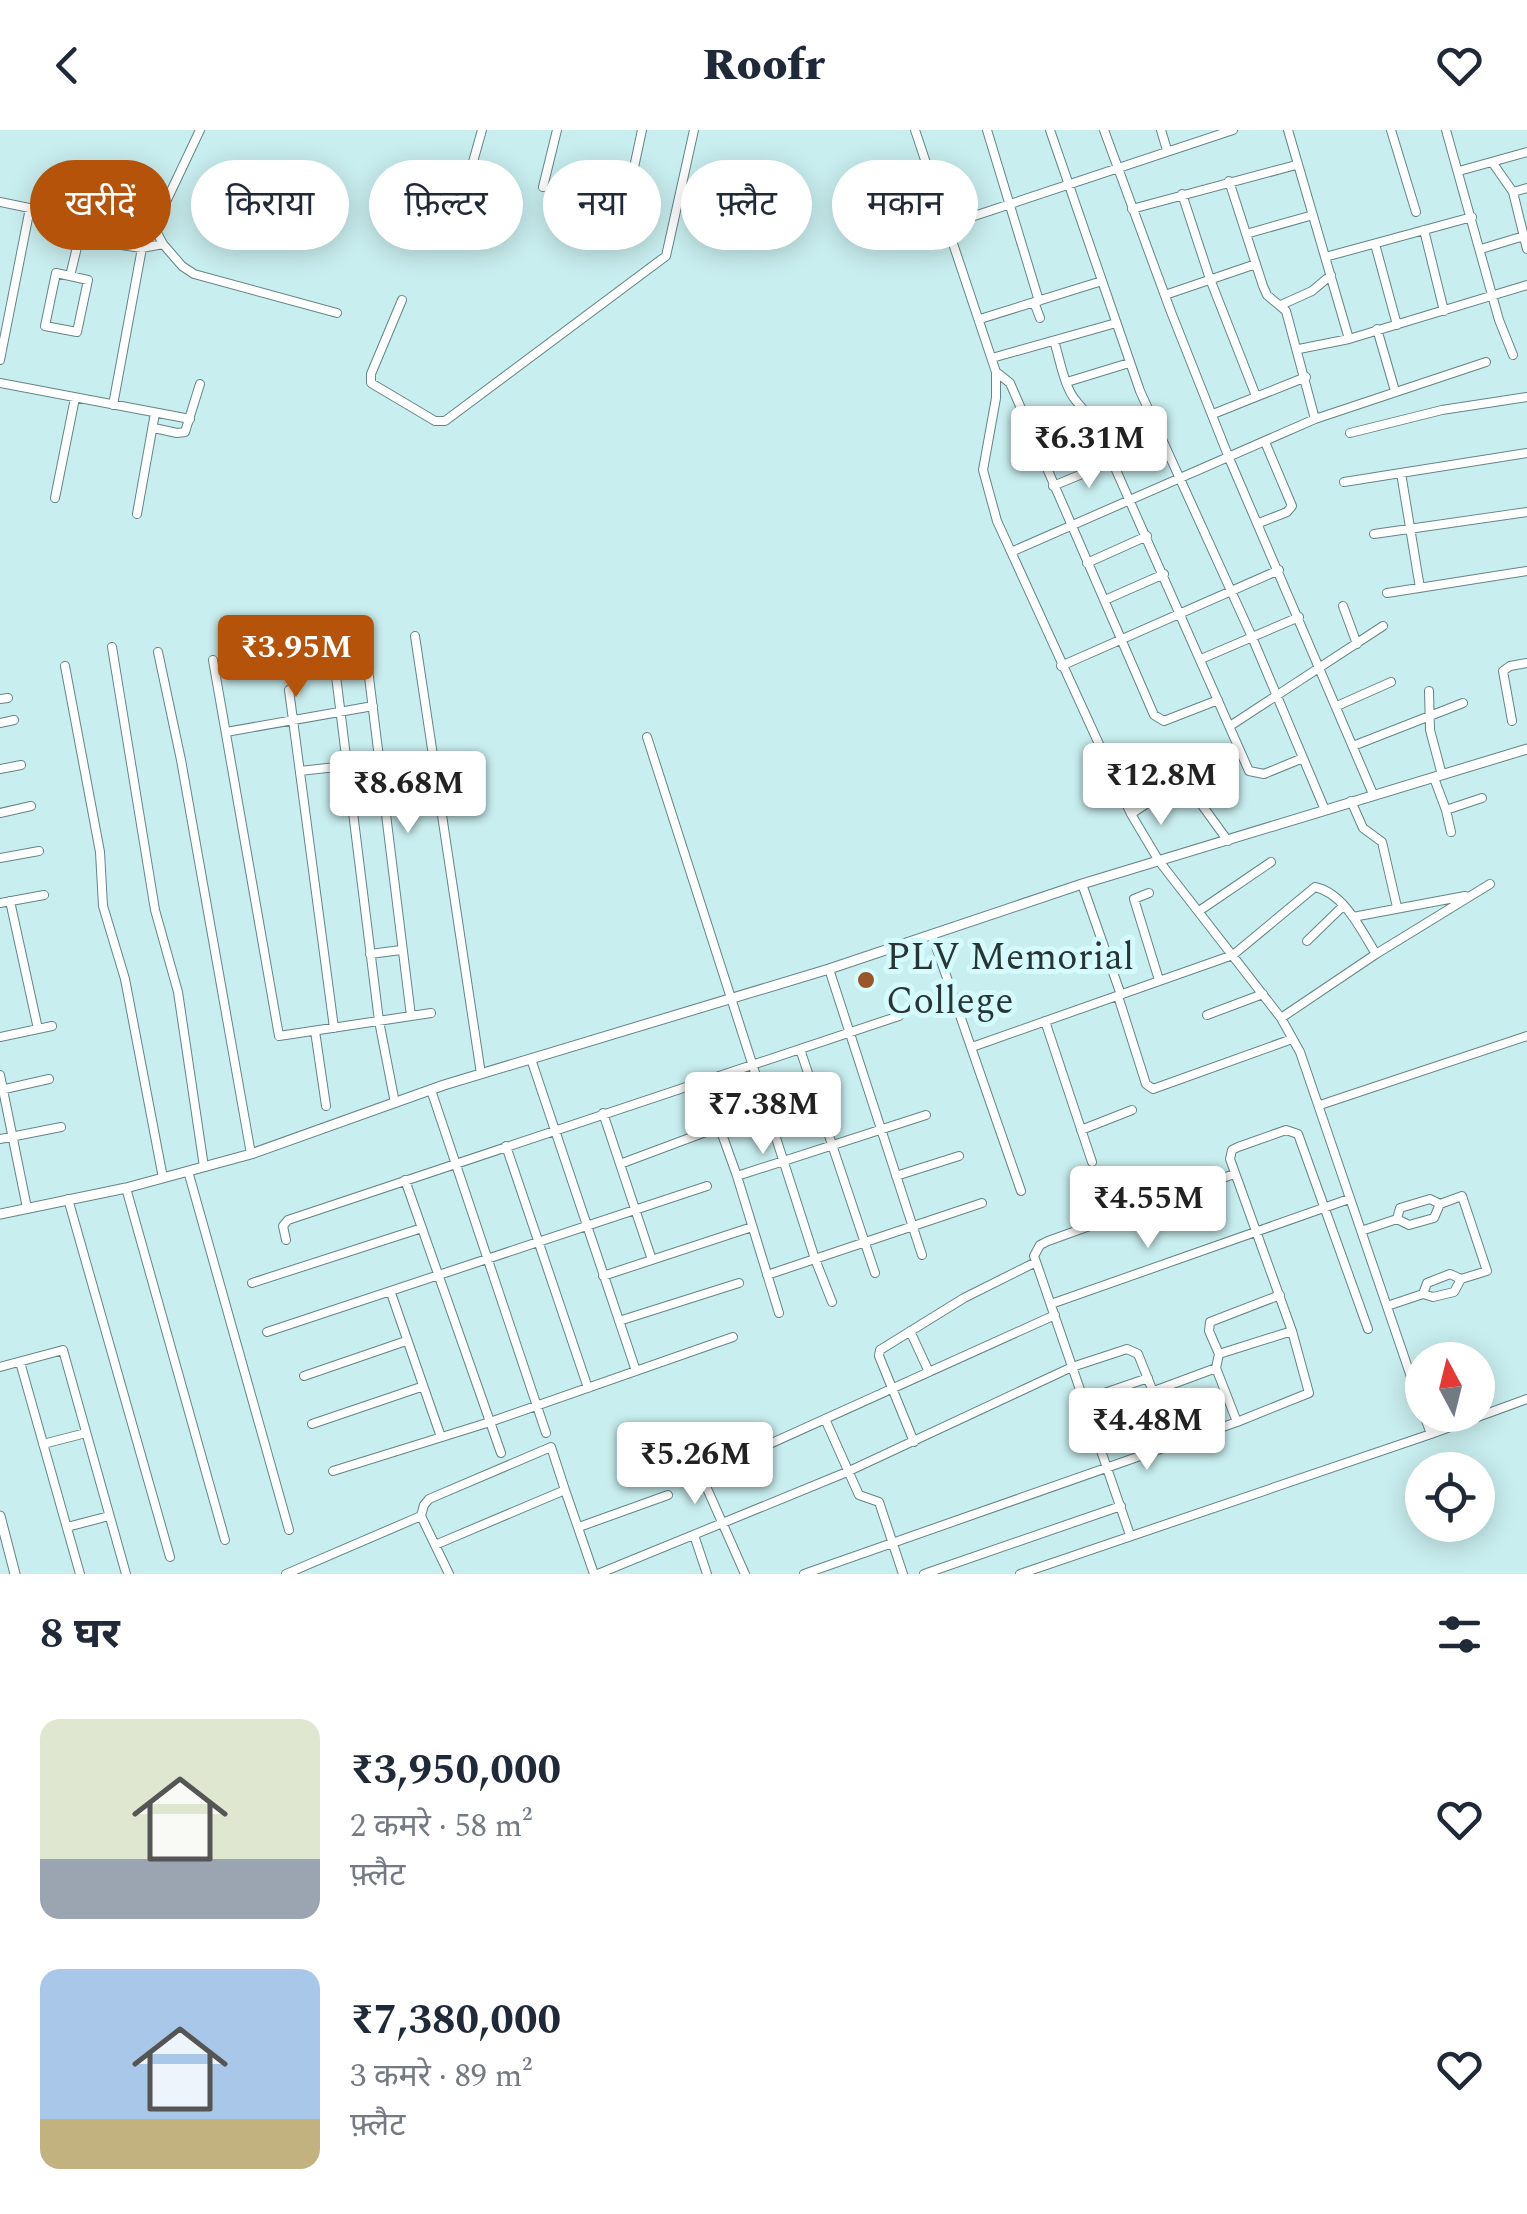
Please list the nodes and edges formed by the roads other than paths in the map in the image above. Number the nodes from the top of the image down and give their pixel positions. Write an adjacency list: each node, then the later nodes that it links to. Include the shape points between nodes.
1 (200, 130): 28 (street)
2 (482, 130): 17 (street)
3 (556, 130): 26 (street)
4 (642, 130): 18 (street)
5 (694, 130): 58 (street, via 666,256 444,421 370,383)
6 (915, 130): 19 (street)
7 (987, 130): 32 (street)
8 (1050, 130): 25 (street)
9 (1104, 130): 22 (street)
10 (1160, 130): 15 (street)
11 (1233, 130): 15 (street)
12 (1288, 130): 21 (street)
13 (1391, 130): 35 (street)
14 (1446, 130): 23 (street)
15 (1167, 150): 22 (street)
16 (1527, 152): 20 (street)
17 (474, 160)
18 (636, 160)
19 (925, 160)
20 (1492, 162): 23 (street); 29 (street)
21 (1296, 164): 24 (street); 37 (street)
22 (1117, 168): 25 (street); 34 (street)
23 (1459, 172): 38 (street)
24 (1229, 180): 30 (street); 40 (street)
25 (1069, 186): 32 (street); 54 (street)
26 (542, 187)
27 (1527, 188): 29 (street)
28 (171, 191)
29 (1513, 192): 41 (street)
30 (1182, 194): 34 (street); 53 (street)
31 (0, 202): 33 (street)
32 (1010, 203): 36 (street); 59 (street)
33 (30, 208): 73 (street)
34 (1132, 209): 57 (street)
35 (1416, 212)
36 (978, 214)
37 (1312, 215): 40 (street); 49 (street)
38 (1472, 218): 39 (street); 43 (street)
39 (1424, 230): 42 (street); 61 (street)
40 (1246, 234): 50 (street)
41 (1526, 236): 43 (street); 44 (street)
42 (1375, 244): 49 (street); 66 (street)
43 (1481, 248): 56 (street)
44 (1527, 249)
45 (76, 250): 52 (street)
46 (142, 250): 85 (street)
47 (168, 250): 62 (street, via 194,274)
48 (956, 250): 64 (street)
49 (1325, 257): 51 (street)
50 (1256, 264): 53 (street); 60 (street, via 1267,295)
51 (1331, 275): 60 (street); 68 (street)
52 (70, 276): 52 (street, via 88,280 77,332 45,326 56,274)
53 (1210, 279): 57 (street); 82 (street)
54 (1102, 281): 59 (street); 65 (street)
55 (1527, 285): 56 (street)
56 (1494, 295): 61 (street); 71 (street)
57 (1165, 296): 87 (street)
58 (402, 300)
59 (1036, 301): 63 (street); 64 (street)
60 (1282, 305): 70 (street)
61 (1444, 311): 66 (street)
62 (336, 313)
63 (1040, 318)
64 (980, 320): 72 (street)
65 (1116, 324): 69 (street); 74 (street)
66 (1397, 325): 67 (street)
67 (1377, 329): 68 (street); 81 (street)
68 (1349, 339): 70 (street)
69 (1054, 341): 72 (street); 78 (street)
70 (1299, 350): 77 (street)
71 (1512, 355)
72 (992, 358): 76 (street)
73 (0, 360)
74 (1130, 362): 78 (street); 99 (street)
75 (1486, 362): 81 (street)
76 (996, 372): 94 (street, via 1010,384); 111 (street, via 983,470)
77 (1306, 376): 82 (street); 89 (street)
78 (1067, 382): 90 (street)
79 (0, 383): 84 (street)
80 (200, 384): 88 (street)
81 (1395, 391): 89 (street)
82 (1256, 396): 87 (street)
83 (1527, 397): 92 (street)
84 (75, 398): 85 (street); 102 (street)
85 (113, 405): 86 (street)
86 (156, 413): 88 (street); 91 (street)
87 (1214, 414): 96 (street)
88 (190, 419): 91 (street, via 182,433)
89 (1315, 419): 93 (street)
90 (1097, 427): 94 (street); 97 (street)
91 (154, 428): 105 (street)
92 (1350, 432)
93 (1264, 442): 96 (street); 106 (street, via 1292,506)
94 (1038, 450): 101 (street)
95 (1527, 453): 98 (street)
96 (1229, 458): 99 (street); 106 (street)
97 (1111, 462): 101 (street); 103 (street)
98 (1401, 473): 100 (street); 108 (street)
99 (1180, 480): 103 (street); 117 (street)
100 (1344, 482)
101 (1053, 486): 107 (street)
102 (55, 498)
103 (1129, 502): 107 (street); 110 (street)
104 (1527, 512): 108 (street)
105 (137, 514)
106 (1259, 523): 113 (street)
107 (1070, 527): 111 (street); 112 (street)
108 (1410, 529): 109 (street); 116 (street)
109 (1374, 534)
110 (1147, 536): 112 (street); 115 (street)
111 (1011, 552): 135 (street)
112 (1087, 563): 119 (street)
113 (1280, 570): 117 (street); 122 (street)
114 (1527, 571): 116 (street)
115 (1164, 574): 119 (street); 121 (street)
116 (1420, 588): 118 (street)
117 (1232, 591): 121 (street); 125 (street)
118 (1388, 593)
119 (1104, 600): 126 (street)
120 (1343, 606): 127 (street)
121 (1180, 615): 126 (street); 130 (street)
122 (1299, 616): 125 (street); 136 (street)
123 (1383, 626): 127 (street)
124 (415, 636): 218 (street)
125 (1252, 637): 130 (street); 141 (street)
126 (1121, 640): 135 (street); 142 (street, via 1158,720)
127 (1357, 644): 136 (street)
128 (112, 647): 245 (street)
129 (158, 652): 239 (street)
130 (1201, 659): 142 (street)
131 (213, 660): 153 (street)
132 (367, 661): 144 (street)
133 (1527, 664): 150 (street, via 1503,671)
134 (65, 666): 250 (street, via 100,852 103,906 126,979)
135 (1061, 666): 171 (street)
136 (1320, 668): 141 (street); 145 (street)
137 (336, 676): 146 (street)
138 (1390, 682): 145 (street)
139 (289, 690): 149 (street)
140 (1428, 692): 147 (street)
141 (1278, 696): 152 (street); 157 (street)
142 (1218, 700): 152 (street)
143 (1462, 703): 147 (street)
144 (373, 706): 146 (street); 158 (street)
145 (1337, 706): 155 (street)
146 (341, 711): 149 (street); 160 (street)
147 (1430, 718): 155 (street); 163 (street)
148 (14, 720): 151 (street)
149 (293, 720): 153 (street); 162 (street)
150 (1512, 721)
151 (0, 723)
152 (1230, 726): 157 (street, via 1252,773)
153 (226, 732): 209 (street, via 280,1036)
154 (648, 737): 198 (street)
155 (1354, 746): 164 (street)
156 (1527, 749): 163 (main road)
157 (1303, 758): 168 (street)
158 (381, 762): 160 (street); 190 (street)
159 (21, 764): 161 (street)
160 (348, 766): 162 (street); 191 (street)
161 (0, 769)
162 (300, 771): 207 (street)
163 (1438, 776): 164 (main road); 169 (street)
164 (1373, 794): 166 (main road)
165 (1482, 798): 169 (street)
166 (1351, 802): 168 (main road); 185 (street, via 1364,828 1382,842)
167 (31, 806): 170 (street)
168 (1325, 810): 173 (main road)
169 (1446, 810): 172 (street)
170 (0, 813)
171 (1131, 814): 173 (street, via 1178,783 1191,790); 176 (street)
172 (1451, 832)
173 (1228, 841): 176 (main road)
174 (39, 851): 175 (street)
175 (0, 858)
176 (1159, 861): 178 (main road); 186 (street)
177 (1271, 862): 186 (street)
178 (1082, 884): 188 (main road); 197 (street)
179 (1490, 884): 182 (street)
180 (1149, 893): 195 (street, via 1134,899)
181 (44, 895): 183 (street)
182 (1470, 896): 185 (street); 192 (street)
183 (5, 902): 208 (street)
184 (1343, 906): 187 (street); 189 (street); 193 (street, via 1315,887)
185 (1397, 908): 187 (street)
186 (1198, 910): 193 (street)
187 (1352, 917): 192 (street)
188 (932, 934): 194 (main road); 214 (street)
189 (1307, 941)
190 (401, 950): 191 (street); 200 (street)
191 (370, 954): 205 (street)
192 (1376, 954): 203 (street)
193 (1233, 955): 195 (street); 196 (street)
194 (829, 969): 198 (main road); 210 (street)
195 (1159, 980): 197 (street)
196 (1263, 994): 202 (street); 203 (street)
197 (1119, 995): 204 (street); 213 (street, via 1146,1084 1153,1088)
198 (730, 999): 216 (main road); 217 (street)
199 (431, 1013): 200 (street)
200 (410, 1016): 205 (street)
201 (899, 1016): 210 (street)
202 (1207, 1016)
203 (1281, 1018): 213 (street)
204 (1045, 1021): 214 (street); 234 (street)
205 (378, 1022): 207 (street); 224 (street)
206 (52, 1026): 208 (street)
207 (334, 1028): 209 (street)
208 (38, 1029): 211 (street)
209 (315, 1031): 226 (street)
210 (848, 1033): 215 (street); 233 (street)
211 (0, 1036)
212 (1527, 1036): 225 (street)
213 (1292, 1039): 225 (street)
214 (972, 1047): 254 (street)
215 (800, 1049): 217 (street); 238 (street)
216 (531, 1059): 218 (main road); 232 (street)
217 (753, 1064): 221 (street); 241 (street)
218 (481, 1074): 223 (main road)
219 (0, 1076): 222 (street)
220 (49, 1079): 222 (street)
221 (702, 1080): 228 (street); 231 (street)
222 (2, 1090): 235 (street)
223 (432, 1090): 224 (main road); 242 (street)
224 (396, 1102): 239 (main road)
225 (1320, 1105): 256 (street)
226 (326, 1106)
227 (1132, 1110): 234 (street)
228 (602, 1113): 232 (street); 244 (street)
229 (926, 1115): 233 (street)
230 (60, 1127): 235 (street)
231 (720, 1127): 244 (street); 248 (street)
232 (554, 1129): 237 (street); 264 (street)
233 (880, 1130): 238 (street); 249 (street)
234 (1081, 1130): 243 (street)
235 (12, 1137): 236 (street); 259 (street)
236 (0, 1139)
237 (506, 1146): 242 (street); 272 (street)
238 (834, 1146): 241 (street); 271 (street)
239 (251, 1154): 245 (main road)
240 (959, 1156): 249 (street)
241 (784, 1161): 248 (street); 274 (street)
242 (456, 1162): 251 (street); 275 (street)
243 (1092, 1162)
244 (620, 1164): 261 (street)
245 (204, 1166): 246 (main road)
246 (188, 1171): 250 (main road); 341 (street)
247 (1234, 1174): 260 (street, via 1232,1150 1292,1130); 269 (street); 277 (street, via 1048,1241 1036,1249)
248 (737, 1176): 265 (street)
249 (896, 1176): 266 (street)
250 (163, 1178): 253 (main road)
251 (406, 1180): 267 (street); 270 (street, via 288,1220)
252 (707, 1186): 261 (street)
253 (126, 1188): 255 (main road); 344 (street)
254 (1021, 1191)
255 (68, 1199): 259 (main road); 347 (street)
256 (1350, 1199): 260 (street); 268 (street)
257 (982, 1203): 266 (street)
258 (1440, 1204): 263 (street, via 1411,1204 1400,1208); 263 (street, via 1434,1218 1409,1225); 282 (street, via 1462,1196 1487,1271)
259 (27, 1208): 262 (main road)
260 (1326, 1208): 269 (street); 295 (street)
261 (636, 1210): 264 (street); 276 (street)
262 (0, 1214)
263 (1397, 1219): 268 (street)
264 (587, 1227): 272 (street); 281 (street)
265 (752, 1227): 276 (street); 279 (street)
266 (912, 1227): 271 (street); 273 (street)
267 (422, 1228): 280 (street); 283 (street)
268 (1360, 1230): 290 (street)
269 (1258, 1232): 287 (street); 289 (street)
270 (286, 1240)
271 (864, 1241): 274 (street); 278 (street)
272 (539, 1244): 275 (street); 311 (street)
273 (922, 1255)
274 (815, 1258): 279 (street); 288 (street)
275 (489, 1260): 280 (street); 316 (street)
276 (652, 1260): 281 (street)
277 (1034, 1263): 289 (street); 297 (street)
278 (875, 1274)
279 (768, 1275): 291 (street)
280 (439, 1276): 285 (street); 318 (street)
281 (604, 1276): 293 (street)
282 (1462, 1279): 286 (street, via 1454,1292); 286 (street, via 1450,1274 1427,1283)
283 (252, 1283)
284 (739, 1283): 293 (street)
285 (391, 1293): 296 (street); 299 (street)
286 (1422, 1294): 290 (street)
287 (1280, 1295): 294 (street); 300 (street, via 1213,1319 1209,1331)
288 (832, 1302)
289 (1050, 1304): 292 (street)
290 (1386, 1306): 301 (street)
291 (779, 1313)
292 (1055, 1315): 304 (street); 307 (street)
293 (619, 1321): 306 (street)
294 (1292, 1330): 300 (street); 319 (street, via 1309,1394)
295 (1368, 1330)
296 (267, 1332)
297 (910, 1332): 307 (street); 312 (street, via 880,1350)
298 (733, 1337): 306 (street)
299 (406, 1341): 308 (street); 310 (street)
300 (1218, 1354): 305 (street)
301 (1405, 1359)
302 (20, 1362): 303 (street); 321 (street, via 63,1350); 326 (street)
303 (0, 1367)
304 (1072, 1367): 309 (street, via 1132,1349); 314 (street); 325 (street)
305 (1216, 1368): 313 (street); 319 (street)
306 (636, 1371): 311 (street)
307 (928, 1372): 312 (street)
308 (304, 1376)
309 (1148, 1378): 313 (street); 314 (street)
310 (421, 1387): 320 (street); 324 (street)
311 (588, 1388): 316 (street)
312 (892, 1388): 317 (street); 325 (street)
313 (1154, 1392): 327 (street)
314 (1084, 1400): 329 (street)
315 (1527, 1400): 323 (street)
316 (538, 1406): 318 (street); 322 (street)
317 (825, 1419): 331 (street); 338 (street, via 701,1476)
318 (490, 1422): 324 (street); 328 (street)
319 (1237, 1422): 327 (street)
320 (312, 1424)
321 (86, 1433): 326 (street); 336 (street)
322 (546, 1433)
323 (1431, 1434): 343 (street)
324 (442, 1437): 330 (street)
325 (914, 1442): 331 (street)
326 (43, 1444): 339 (street)
327 (1174, 1444): 329 (street)
328 (501, 1452)
329 (1107, 1467): 334 (street); 345 (street)
330 (333, 1471)
331 (847, 1472): 338 (street); 345 (street, via 859,1495 879,1502)
332 (565, 1490): 337 (street, via 551,1447 429,1499); 340 (street); 346 (street)
333 (668, 1496): 340 (street)
334 (1121, 1506): 343 (street); 358 (street)
335 (0, 1516): 348 (main road)
336 (110, 1516): 339 (street); 350 (street)
337 (420, 1516): 346 (street); 351 (street)
338 (723, 1523): 342 (street); 355 (street)
339 (67, 1527): 349 (street)
340 (579, 1527): 353 (street)
341 (289, 1530)
342 (694, 1535): 353 (street); 354 (street)
343 (1130, 1536): 359 (street)
344 (225, 1540)
345 (893, 1542): 356 (street); 357 (street)
346 (436, 1545): 352 (street)
347 (170, 1556)
348 (15, 1574)
349 (80, 1574)
350 (126, 1574)
351 (286, 1574)
352 (448, 1574)
353 (596, 1574)
354 (708, 1574)
355 (745, 1574)
356 (804, 1574)
357 (903, 1574)
358 (924, 1574)
359 (1020, 1574)

